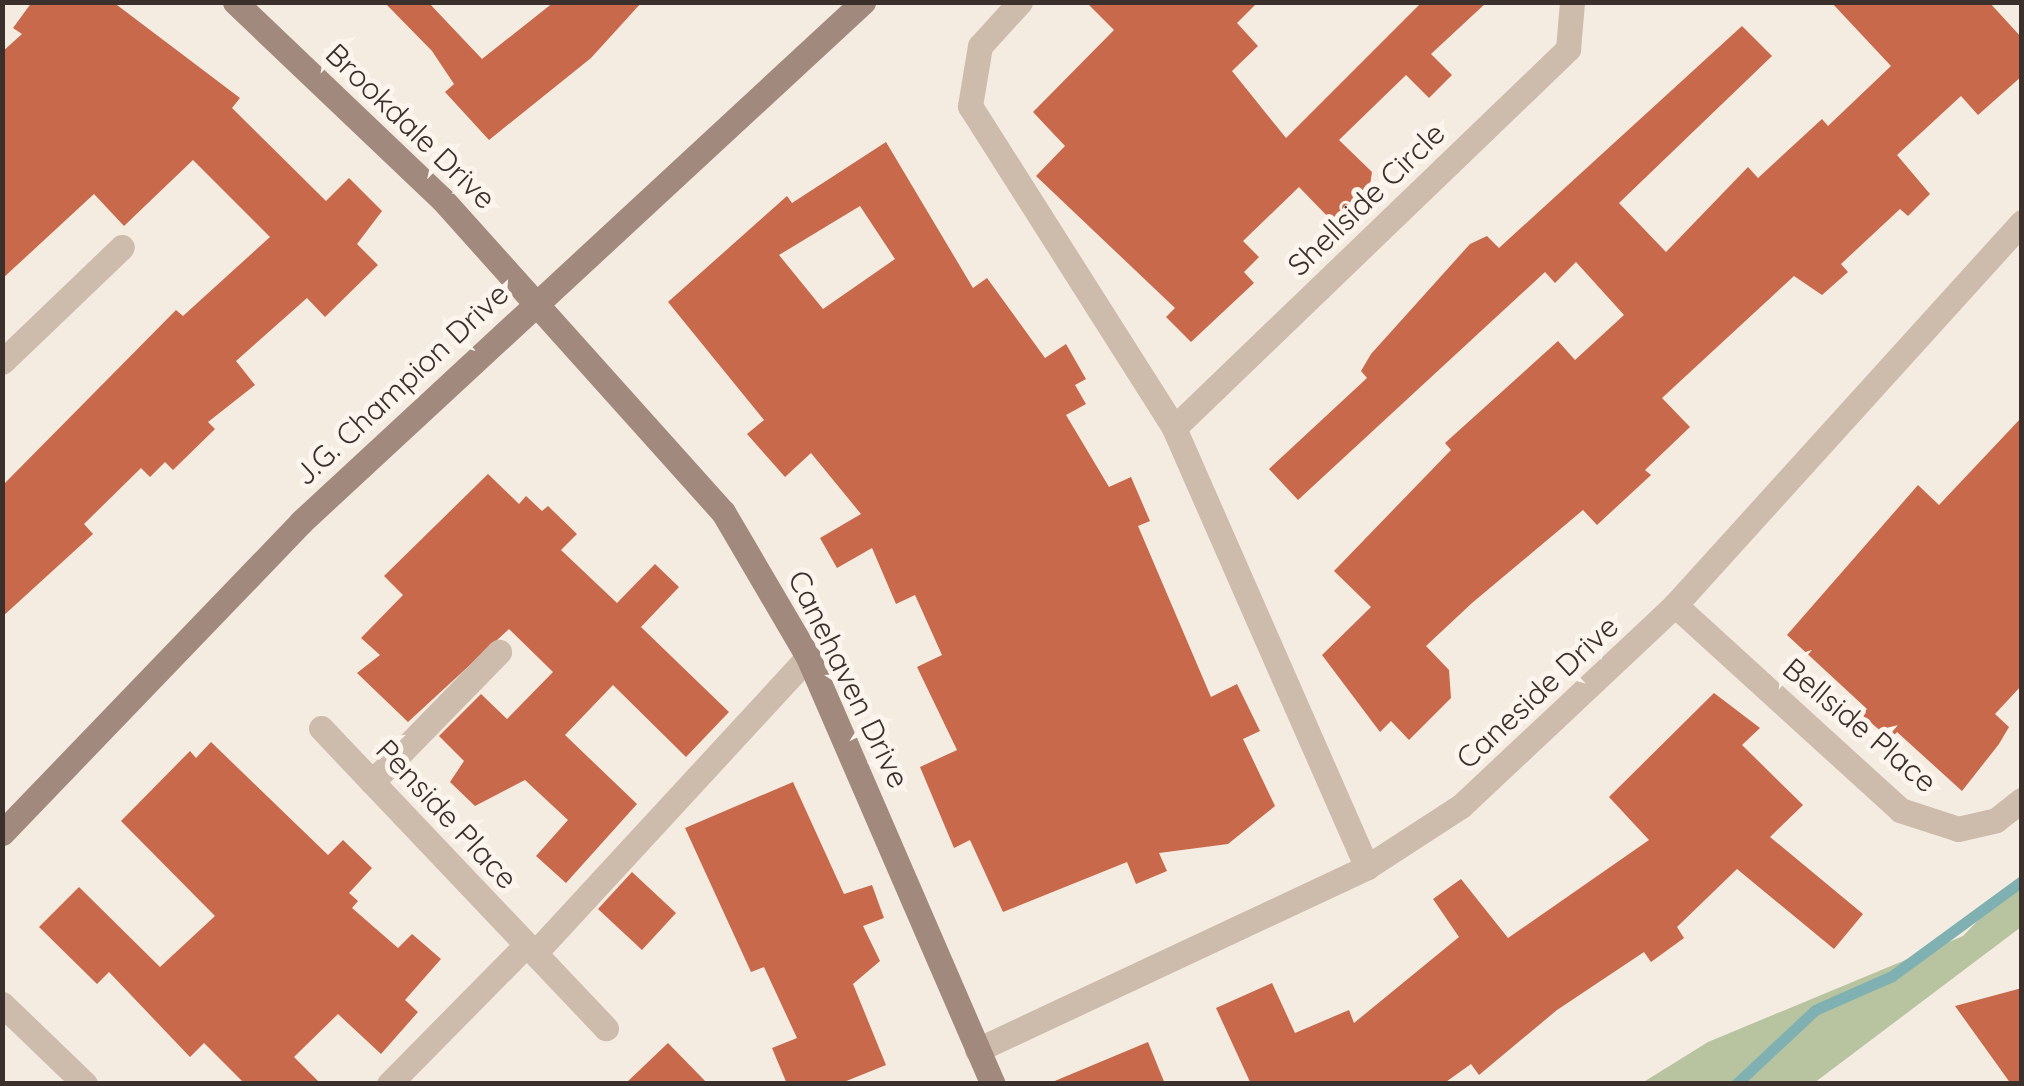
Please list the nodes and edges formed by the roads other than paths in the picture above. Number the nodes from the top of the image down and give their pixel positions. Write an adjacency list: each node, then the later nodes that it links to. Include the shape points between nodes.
1 (235, 2): 7 (street, Brookdale Drive)
2 (863, 2): 7 (street, J.G. Champion Drive)
3 (1020, 2): 9 (street, via 980,46 970,106)
4 (1572, 2): 9 (street, Shellside Circle, via 1568,49)
5 (2022, 222): 10 (street, Caneside Drive)
6 (122, 246): 8 (street)
7 (537, 301): 12 (street, Canehaven Drive, via 714,500); 16 (street, J.G. Champion Drive, via 301,522)
8 (2, 362)
9 (1174, 428): 17 (street)
10 (1676, 606): 15 (street, Bellside Place, via 1900,810 1958,829 1996,820); 17 (street, Caneside Drive, via 1533,747)
11 (499, 652): 14 (street)
12 (808, 658): 18 (street); 21 (street, Canehaven Drive)
13 (321, 728): 14 (street, Penside Place)
14 (372, 782): 18 (street, Penside Place)
15 (2022, 800)
16 (2, 834)
17 (1367, 868): 21 (street, Caneside Drive)
18 (530, 949): 20 (street, Penside Place); 23 (street)
19 (2, 1004): 22 (street)
20 (606, 1028)
21 (977, 1050): 24 (street, Canehaven Drive)
22 (85, 1084)
23 (388, 1084)
24 (993, 1084)

